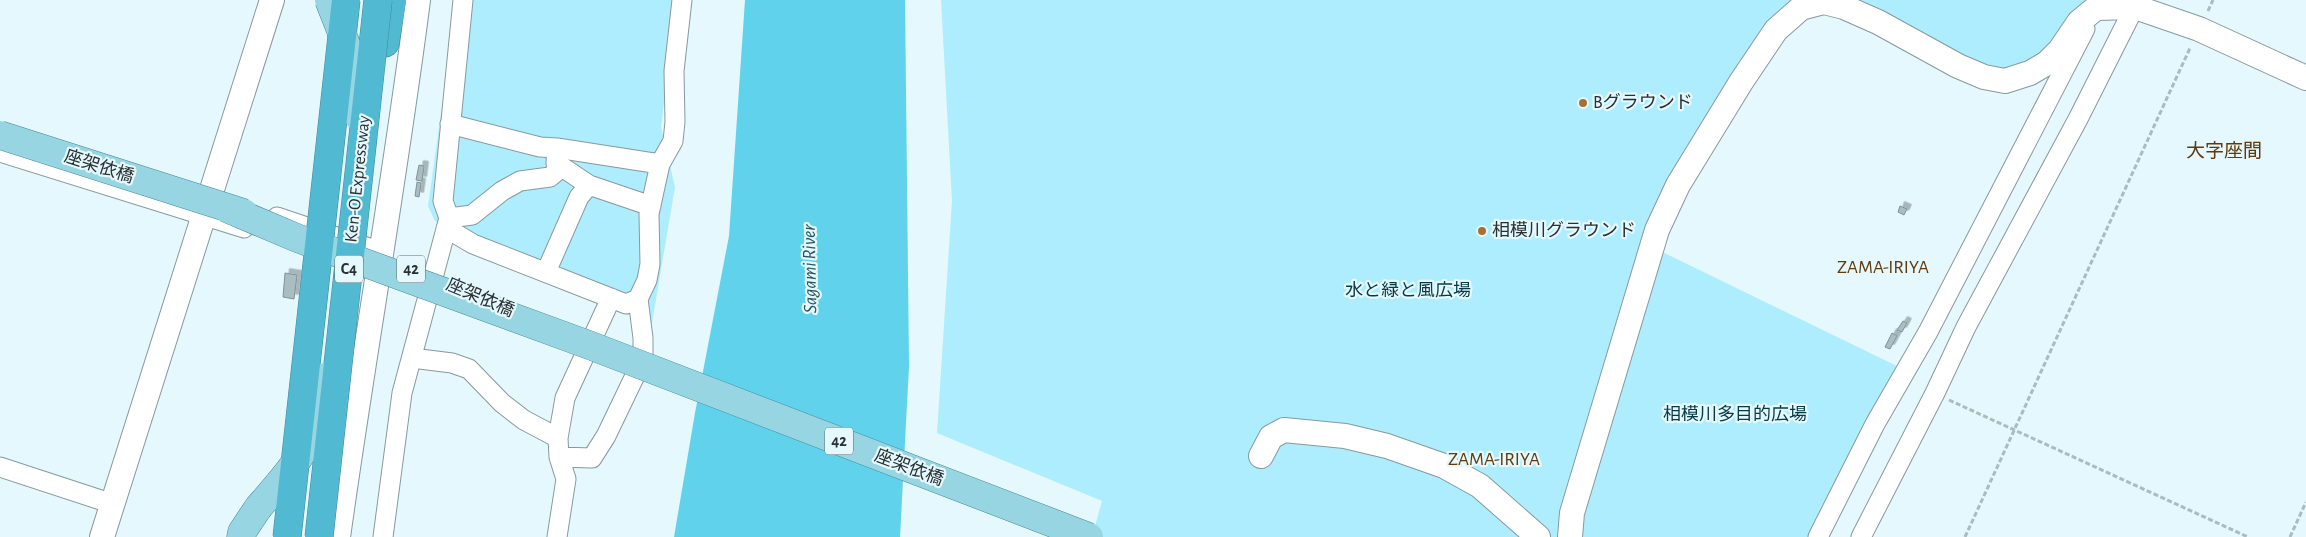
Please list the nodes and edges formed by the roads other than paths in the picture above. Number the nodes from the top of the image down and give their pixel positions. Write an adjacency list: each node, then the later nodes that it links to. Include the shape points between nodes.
1 (272, 0): 22 (street)
2 (329, 0): 26 (main road, bridge, via 353,60 359,106)
3 (339, 0): 13 (highway, bridge)
4 (346, 0): 13 (highway, Ken-O Expressway / C4, bridge)
5 (378, 0): 24 (highway, Ken-O Expressway / C4, bridge)
6 (392, 0): 24 (highway, bridge)
7 (418, 0): 27 (street, via 404,113)
8 (463, 0): 14 (street)
9 (682, 0): 19 (street, via 674,71 673,141)
10 (2137, 4): 11 (street); 12 (street); 49 (street, via 1966,327)
11 (2096, 8): 47 (street, via 2079,22 2047,63 2005,81 1984,78 1878,22 1824,2 1801,8 1776,30 1703,142 1657,230 1572,512); 48 (street)
12 (2306, 78)
13 (333, 122): 40 (highway, Ken-O Expressway / C4, bridge)
14 (450, 124): 17 (street, via 540,147); 25 (street, via 443,202)
15 (0, 127): 22 (street)
16 (0, 135): 22 (main road, 座架依橋 / 42, bridge)
17 (557, 148): 19 (street); 20 (street, via 556,164)
18 (0, 152): 22 (street)
19 (660, 164): 23 (street)
20 (562, 167): 21 (street); 25 (street, via 550,177 520,181 502,191 472,216)
21 (589, 185): 23 (street); 28 (street, via 579,198)
22 (214, 206): 26 (main road, 座架依橋 / 42, bridge, via 298,228); 27 (street); 29 (street, via 294,245); 37 (street)
23 (650, 206): 31 (street, via 650,264)
24 (355, 208): 41 (highway, Ken-O Expressway / C4, bridge)
25 (447, 223): 28 (street, via 473,244); 32 (street)
26 (344, 250): 39 (main road, bridge, via 320,409 311,437 292,467 258,508); 45 (main road, 座架依橋 / 42, bridge, via 404,266 590,345)
27 (381, 252): 29 (street)
28 (546, 272): 30 (street)
29 (376, 277): 42 (street)
30 (611, 298): 31 (street, via 626,304); 33 (street, via 565,398)
31 (638, 299): 35 (street, via 642,359 606,436 592,458)
32 (412, 358): 33 (street, via 452,363 470,369 502,403 524,420); 43 (street, via 402,393)
33 (558, 438): 35 (street)
34 (1261, 456): 46 (street, via 1271,437 1284,430 1345,436 1387,446 1444,466 1480,486)
35 (559, 457): 44 (street, via 566,479)
36 (0, 467): 37 (street)
37 (113, 504): 38 (street)
38 (102, 537)
39 (241, 537)
40 (287, 537)
41 (319, 537)
42 (338, 537)
43 (383, 537)
44 (557, 537)
45 (1089, 537)
46 (1538, 537)
47 (1570, 537)
48 (1818, 537)
49 (1861, 537)

